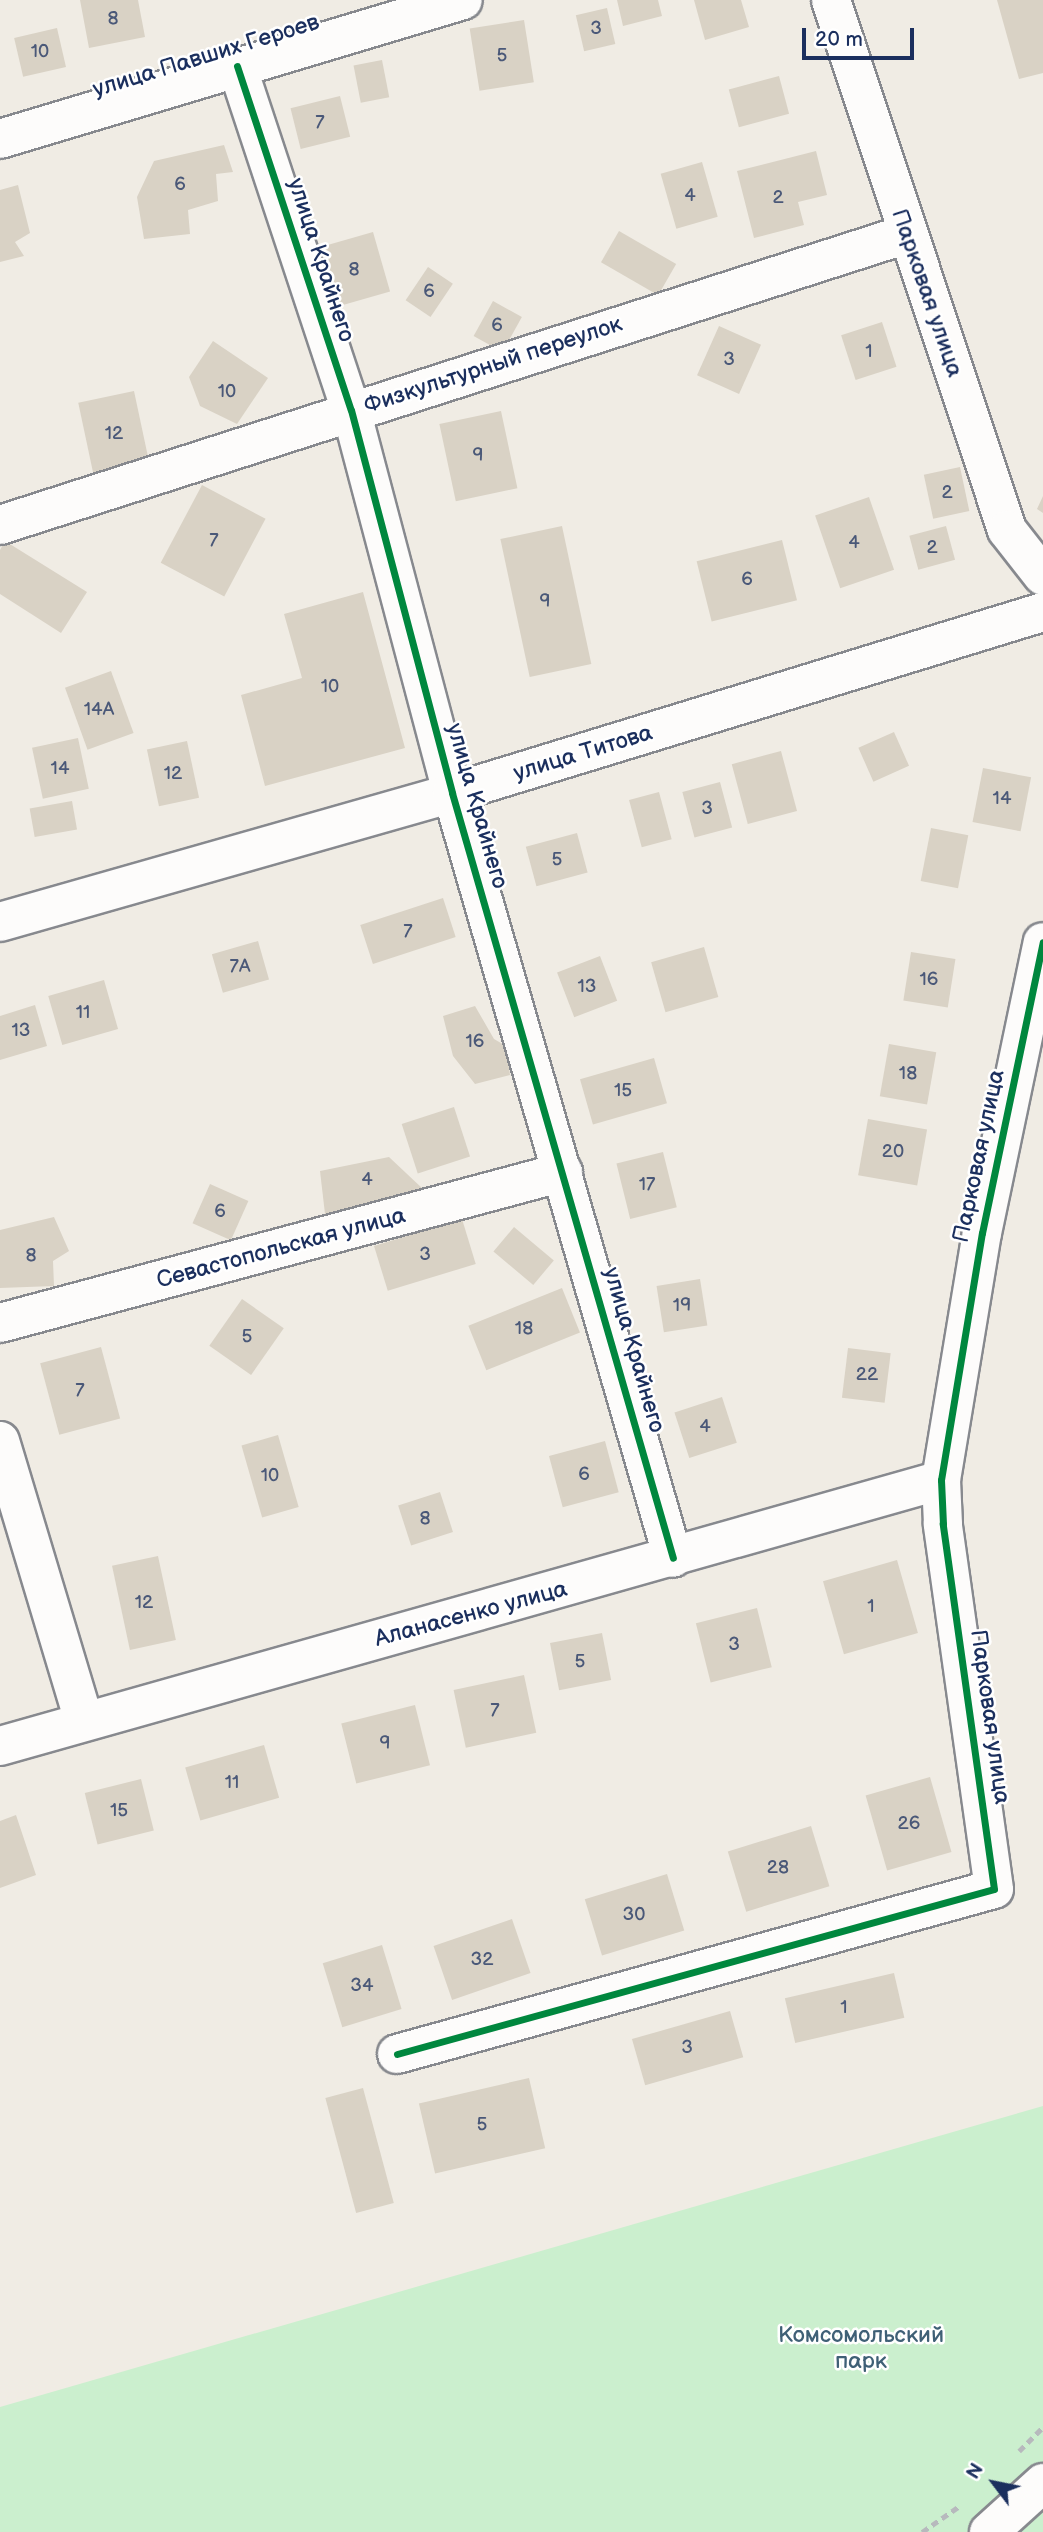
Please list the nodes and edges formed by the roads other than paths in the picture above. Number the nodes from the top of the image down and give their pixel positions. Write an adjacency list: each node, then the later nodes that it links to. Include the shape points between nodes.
1 (463, 0): 3 (street, улица Павших Героев)
2 (831, 0): 5 (street, Парковая улица)
3 (237, 66): 4 (street, улица Павших Героев); 6 (street, улица Крайнего)
4 (0, 139)
5 (907, 234): 6 (street, Физкультурный переулок); 8 (street, Парковая улица, via 1007,530)
6 (351, 410): 7 (street, Физкультурный переулок); 10 (street, улица Крайнего)
7 (0, 525)
8 (1043, 576)
9 (1043, 612): 10 (street, улица Титова)
10 (452, 793): 11 (street, улица Титова); 13 (street, улица Крайнего)
11 (0, 922)
12 (1043, 942): 16 (street, Парковая улица, via 982,1233)
13 (562, 1172): 14 (street, Севастопольская улица); 17 (street, улица Крайнего)
14 (0, 1323)
15 (0, 1441): 18 (street)
16 (941, 1480): 17 (street, Аланасенко улица); 20 (street, Парковая улица, via 943,1524 994,1889)
17 (673, 1558): 18 (street, Аланасенко улица)
18 (84, 1721): 19 (street, Аланасенко улица)
19 (0, 1746)
20 (397, 2054)
21 (1043, 2483): 22 (street)
22 (989, 2532)

